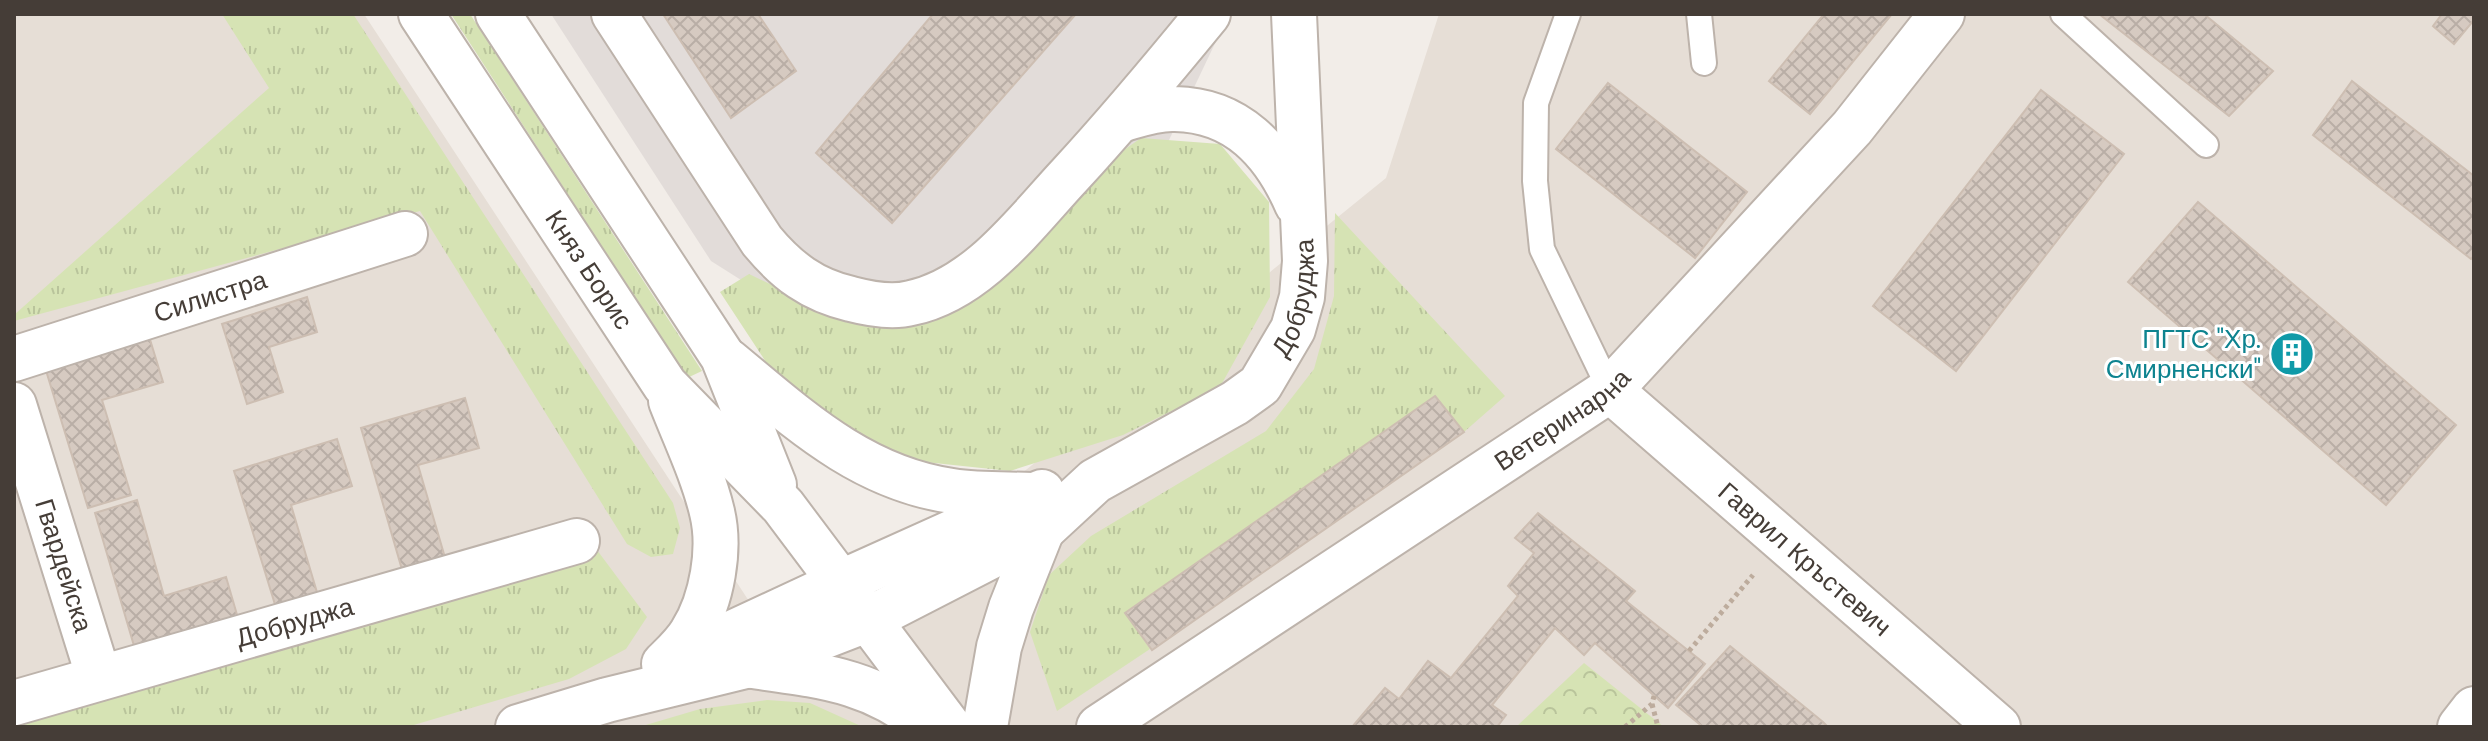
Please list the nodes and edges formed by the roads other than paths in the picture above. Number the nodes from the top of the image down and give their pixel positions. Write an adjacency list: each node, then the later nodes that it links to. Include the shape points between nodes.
1 (421, 14): 17 (street, Княз Борис)
2 (498, 14): 15 (street, Княз Борис)
3 (614, 14): 11 (street, via 784,267 809,284 875,305 911,303 974,273)
4 (1208, 14): 11 (street)
5 (1294, 14): 13 (street, Добруджа)
6 (1568, 14): 18 (lane, via 1536,103 1535,181 1542,249)
7 (1699, 14): 10 (lane)
8 (1942, 14): 18 (street, Ветеринарна, via 1852,128)
9 (2063, 14): 12 (lane)
10 (1704, 63)
11 (1120, 120): 13 (street, via 1175,109 1226,121 1267,150)
12 (2206, 145)
13 (1302, 215): 21 (street, Добруджа, via 1302,297 1293,329 1260,385)
14 (405, 234): 16 (street, Силистра)
15 (723, 357): 20 (street, Княз Борис); 21 (street, via 806,426 863,464)
16 (14, 359)
17 (665, 385): 20 (street, Княз Борис); 25 (street, via 707,495 714,534 702,614)
18 (1610, 390): 35 (street, Ветеринарна); 36 (street, Гаврил Кръстевич)
19 (14, 405): 27 (street, Гвардейска)
20 (783, 506): 23 (street, Княз Борис)
21 (1037, 512): 23 (street); 24 (street); 34 (street, via 999,647)
22 (577, 541): 27 (street, Добруджа)
23 (842, 582): 24 (street, Княз Борис); 25 (street)
24 (869, 619): 26 (street); 33 (street, Княз Борис)
25 (664, 664): 28 (street)
26 (750, 665): 28 (street); 32 (street, via 871,689)
27 (99, 678): 29 (street, Добруджа)
28 (607, 700): 31 (street)
29 (14, 703)
30 (2474, 709): 37 (street)
31 (518, 727)
32 (929, 727)
33 (949, 727)
34 (985, 727)
35 (1099, 727)
36 (1998, 727)
37 (2460, 727)

